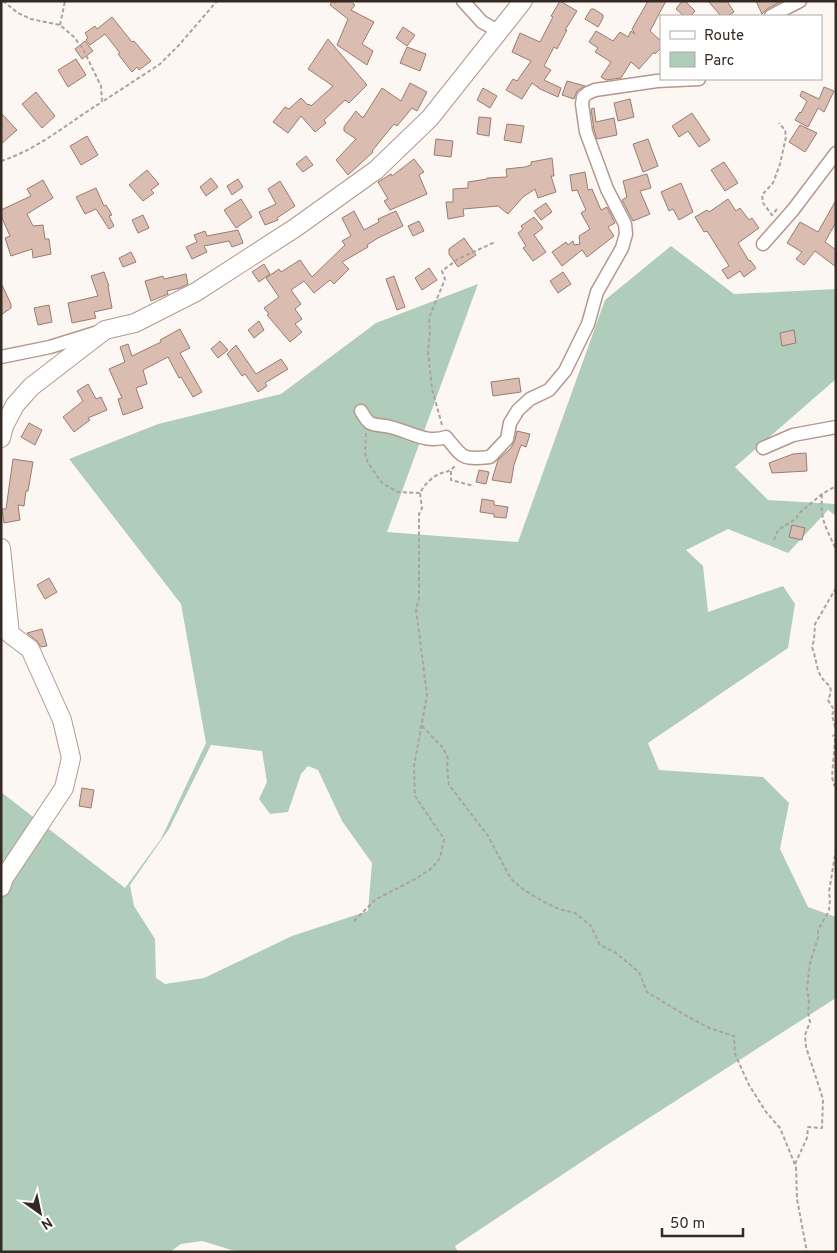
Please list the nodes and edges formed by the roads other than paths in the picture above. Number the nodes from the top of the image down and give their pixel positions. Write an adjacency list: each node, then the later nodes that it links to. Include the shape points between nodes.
1 (463, 1): 5 (street, via 482,22)
2 (523, 1): 5 (main road)
3 (800, 1): 4 (street)
4 (773, 15)
5 (500, 32): 9 (main road, via 430,118 376,170 295,228 196,292 135,323)
6 (678, 80): 11 (street, via 594,90 583,98 586,132 626,234 622,248 597,292 588,324 565,371 549,390 530,399 518,410 510,423 507,439 490,457 472,459 462,457 446,437 438,440 408,434 372,424)
7 (836, 153): 8 (street)
8 (763, 244)
9 (105, 330): 10 (street, via 50,347); 13 (main road, via 31,387 15,405)
10 (1, 357)
11 (364, 416)
12 (836, 427): 14 (street, via 793,436)
13 (1, 438)
14 (763, 448)
15 (1, 548): 16 (main road, via 10,634 30,650 62,720 70,758 64,788)
16 (1, 887)

